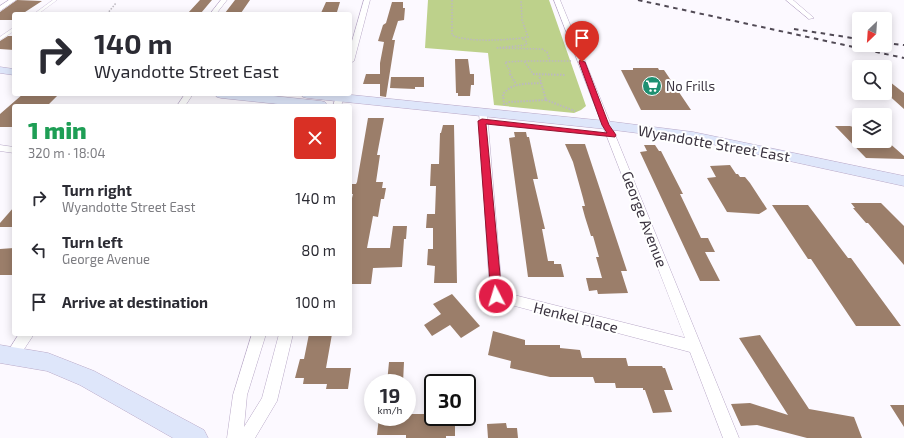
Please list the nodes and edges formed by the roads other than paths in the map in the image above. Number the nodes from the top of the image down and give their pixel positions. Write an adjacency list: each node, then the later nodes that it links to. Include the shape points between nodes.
1 (13, 0): 7 (street)
2 (55, 0): 8 (lane)
3 (224, 0): 9 (street)
4 (367, 0): 13 (street)
5 (557, 0): 23 (street, George Avenue)
6 (789, 0): 10 (street)
7 (0, 8)
8 (39, 12)
9 (215, 12)
10 (811, 18)
11 (12, 31): 12 (lane)
12 (0, 40)
13 (352, 54)
14 (0, 62): 15 (main road)
15 (12, 63)
16 (0, 70): 17 (main road)
17 (12, 72)
18 (254, 96): 20 (main road, Wyandotte Street East)
19 (316, 96): 20 (main road, Wyandotte Street East)
20 (338, 101): 22 (main road, Wyandotte Street East)
21 (352, 108): 22 (main road, Wyandotte Street East)
22 (482, 117): 23 (main road, Wyandotte Street East); 31 (street, Henkel Place, via 496,296)
23 (609, 130): 26 (main road, Wyandotte Street East, via 693,136); 27 (main road, Wyandotte Street East, via 700,146); 31 (street, George Avenue)
24 (0, 148): 25 (street)
25 (12, 150)
26 (904, 181)
27 (904, 190)
28 (25, 336): 32 (street)
29 (258, 336): 34 (street, via 240,395)
30 (285, 336): 35 (street, via 269,401)
31 (695, 347): 36 (street, George Avenue)
32 (6, 355): 33 (main road, via 48,362 87,378)
33 (196, 438)
34 (235, 438)
35 (246, 438)
36 (731, 438)

